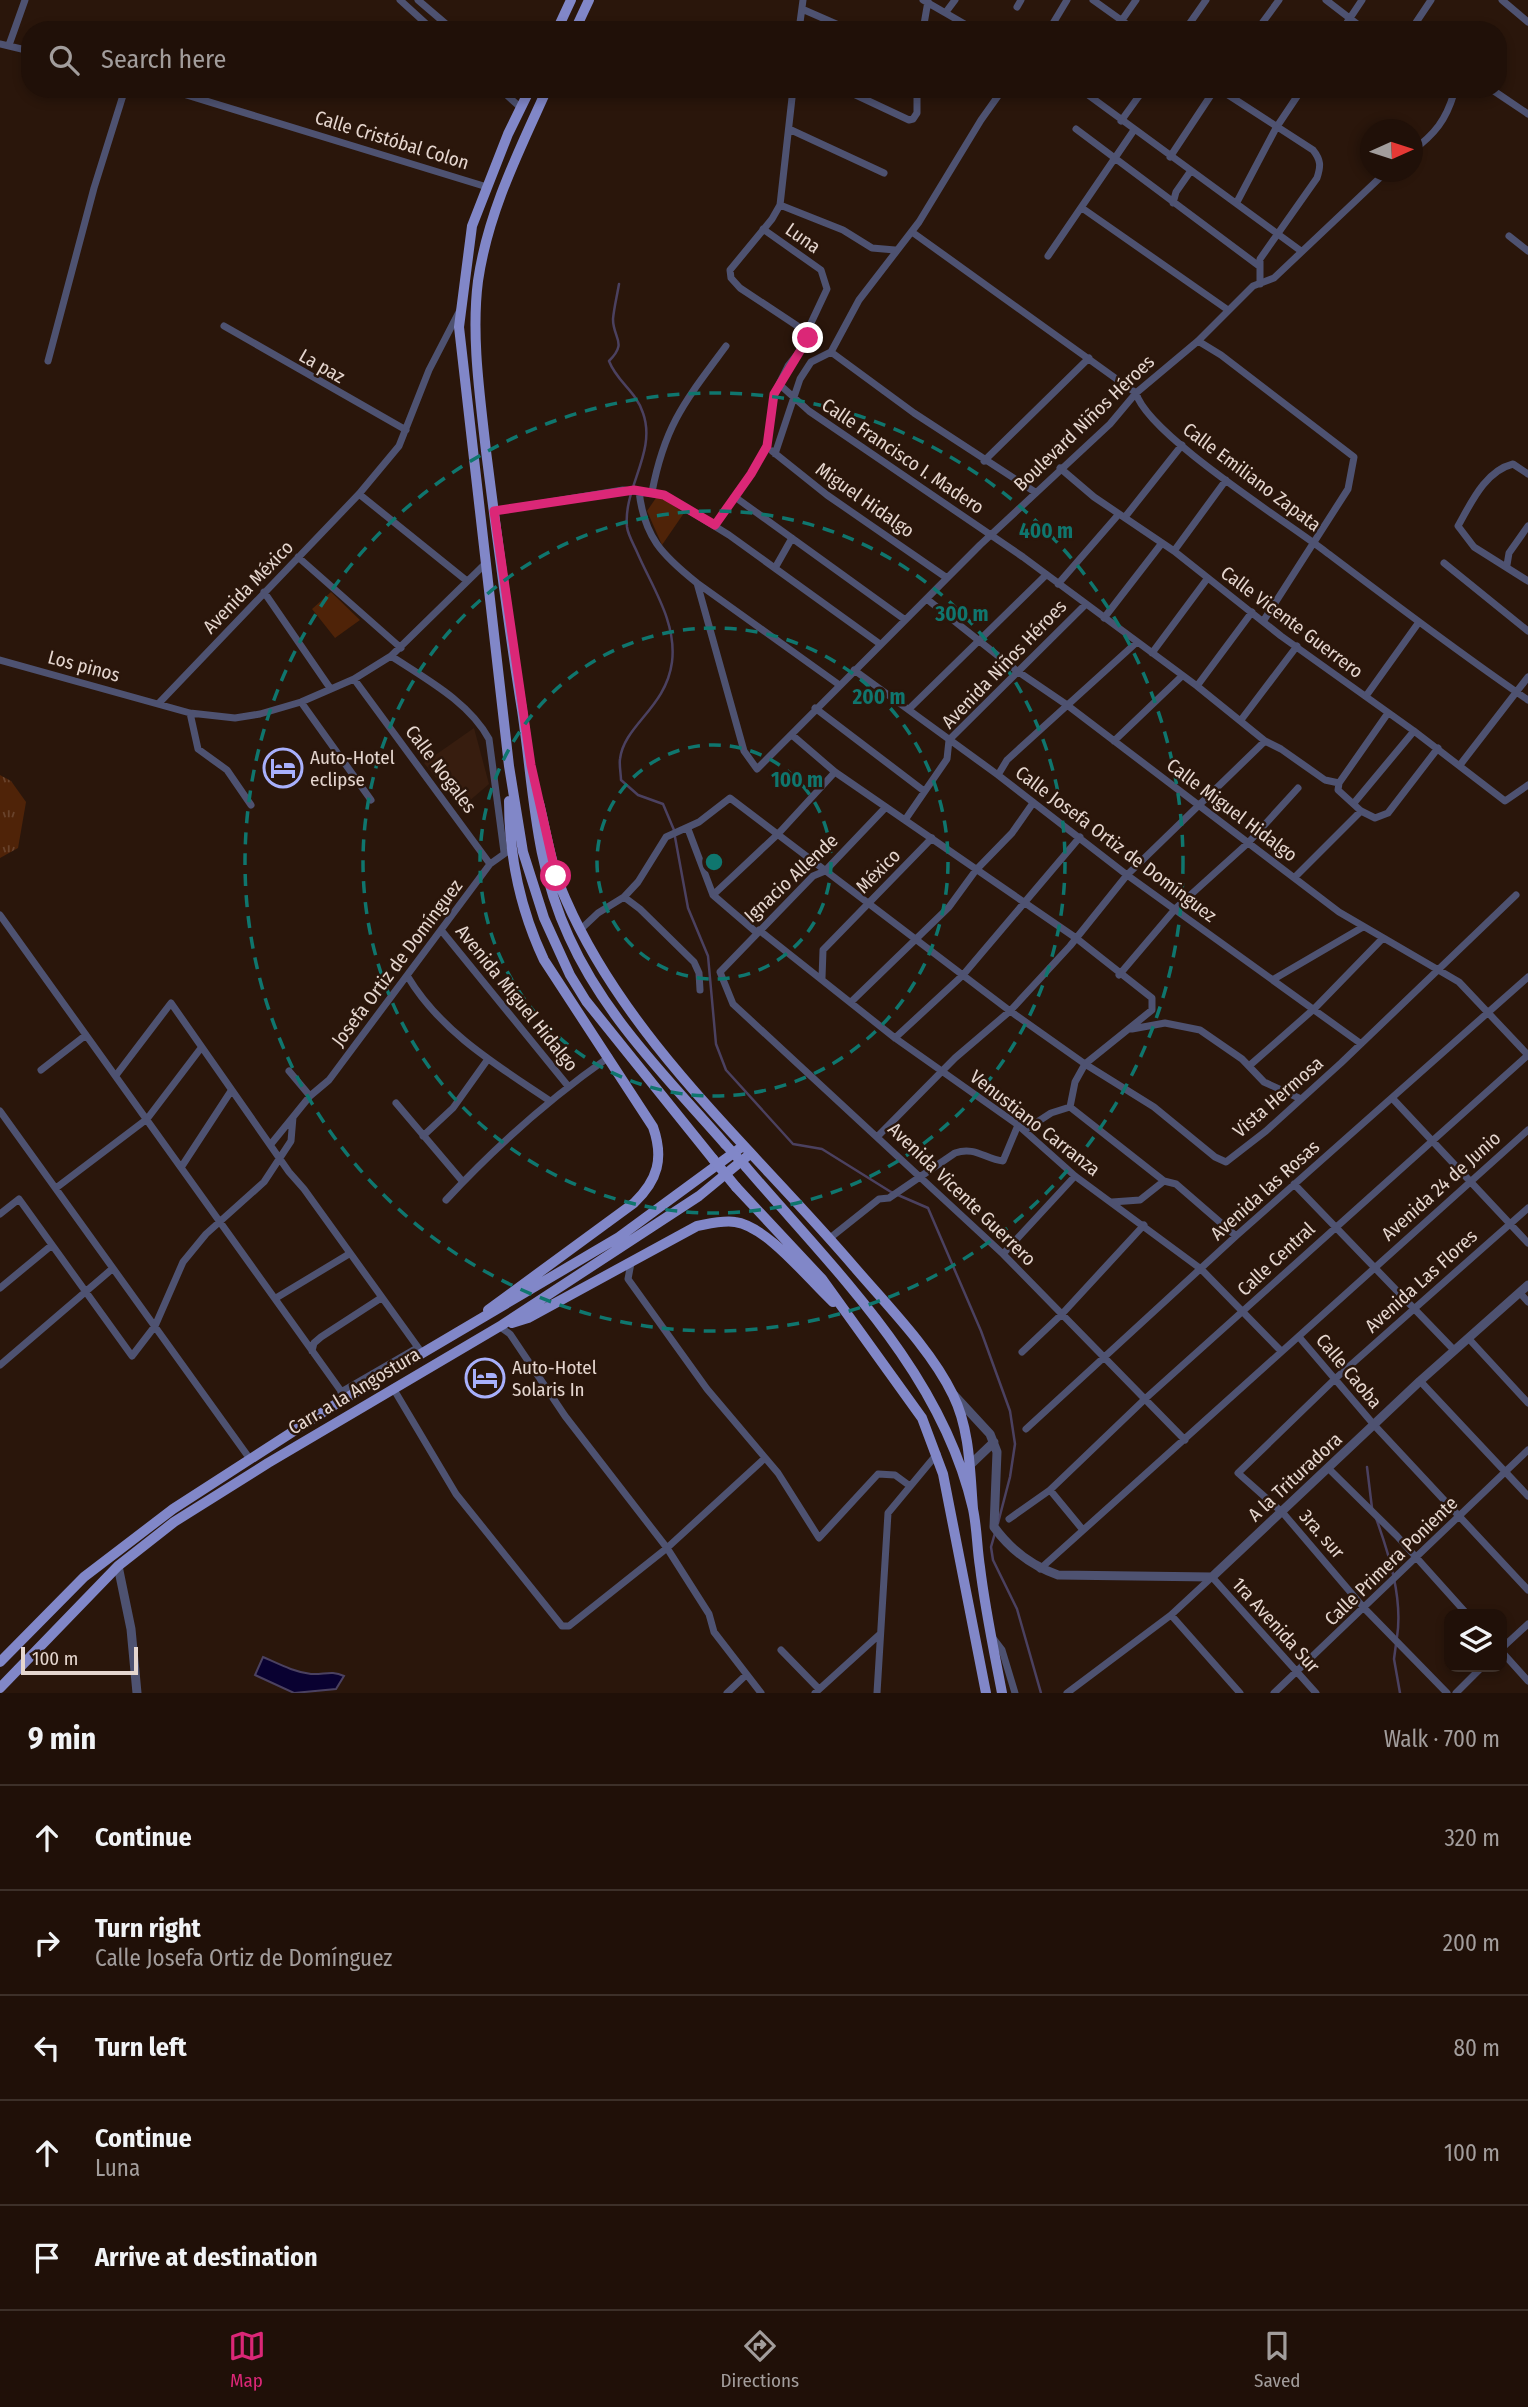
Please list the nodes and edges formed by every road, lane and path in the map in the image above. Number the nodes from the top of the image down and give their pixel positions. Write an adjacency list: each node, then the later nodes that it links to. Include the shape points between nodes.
1 (25, 0): 38 (street)
2 (400, 0): 21 (street)
3 (418, 0): 22 (street)
4 (571, 0): 23 (main road)
5 (589, 0): 24 (main road)
6 (803, 0): 18 (street)
7 (954, 0): 19 (street)
8 (1067, 0): 29 (street)
9 (1093, 0): 30 (street)
10 (1136, 0): 30 (street)
11 (1206, 0): 31 (street)
12 (1279, 0): 32 (street)
13 (1326, 0): 20 (street)
14 (1363, 0): 20 (street)
15 (1431, 0): 35 (street)
16 (1502, 0): 36 (street)
17 (926, 1): 19 (street); 27 (street)
18 (802, 9): 25 (street); 26 (street)
19 (946, 12): 28 (street)
20 (1349, 18): 33 (street); 34 (street)
21 (423, 21)
22 (442, 21)
23 (561, 21)
24 (579, 21)
25 (800, 21)
26 (829, 21)
27 (924, 21)
28 (960, 21)
29 (1054, 21)
30 (1122, 21)
31 (1191, 21)
32 (1264, 21)
33 (1347, 21)
34 (1353, 21)
35 (1417, 21)
36 (1528, 22)
37 (0, 44): 38 (street)
38 (9, 46): 39 (street)
39 (21, 49)
40 (122, 98): 92 (street)
41 (196, 98): 69 (street, Calle Cristóbal Colon)
42 (510, 98): 56 (street)
43 (525, 98): 56 (main road)
44 (543, 98): 109 (main road, via 500,196 478,283 478,369)
45 (792, 98): 60 (street, Luna)
46 (862, 98): 47 (street, via 909,120 917,113)
47 (917, 98)
48 (997, 98): 75 (street)
49 (1092, 98): 58 (street)
50 (1138, 98): 58 (street)
51 (1211, 98): 64 (street)
52 (1231, 98): 59 (street)
53 (1296, 98): 59 (street)
54 (1452, 98): 63 (street, via 1435,134)
55 (1504, 98): 57 (street)
56 (521, 108): 69 (main road)
57 (1528, 114)
58 (1121, 121): 62 (street)
59 (1276, 128): 70 (street); 76 (street, via 1313,150 1321,166)
60 (789, 129): 67 (street); 72 (street, Luna)
61 (1076, 129): 65 (street)
62 (1134, 130): 64 (street); 65 (street)
63 (1423, 143)
64 (1170, 157): 66 (street)
65 (1115, 160): 71 (street); 73 (street)
66 (1190, 172): 70 (street); 71 (street, via 1175,192)
67 (884, 173)
68 (1375, 182): 79 (street, Boulevard Niños Héroes)
69 (487, 187): 84 (main road, via 472,226)
70 (1237, 202): 76 (street)
71 (1173, 203): 82 (street)
72 (780, 205): 74 (street, Luna); 78 (street, via 843,230 872,248)
73 (1082, 208): 81 (street); 85 (street)
74 (763, 229): 87 (street, Luna, via 826,278 827,289); 87 (street, via 730,270 731,278)
75 (912, 232): 78 (street); 91 (street, Calle Emiliano Zapata)
76 (1279, 233): 79 (street); 82 (street)
77 (1508, 236): 80 (street)
78 (895, 250): 90 (street, via 859,300)
79 (1301, 251): 83 (street, Boulevard Niños Héroes, via 1274,278)
80 (1528, 251)
81 (1048, 256)
82 (1259, 266): 83 (street)
83 (1260, 284): 85 (street, Boulevard Niños Héroes)
84 (460, 309): 96 (street, Avenida México); 120 (main road, via 464,393)
85 (1228, 310): 88 (street, Boulevard Niños Héroes)
86 (224, 326): 96 (street, La paz)
87 (808, 333): 93 (street, Luna, via 807,342)
88 (1198, 341): 94 (street, Boulevard Niños Héroes); 115 (street, via 1354,457 1348,489)
89 (726, 346): 105 (street, via 674,419 659,455)
90 (831, 352): 95 (street, via 811,362); 100 (street)
91 (1089, 358): 94 (street, Calle Emiliano Zapata); 100 (street)
92 (48, 361)
93 (779, 384): 95 (street, Calle Francisco I. Madero); 98 (street, Luna)
94 (1136, 393): 97 (street, Calle Emiliano Zapata, via 1140,405); 101 (street, Boulevard Niños Héroes, via 1110,424)
95 (793, 398): 99 (street); 113 (street, Calle Francisco I. Madero)
96 (406, 430): 107 (street, Avenida México, via 399,446)
97 (1182, 445): 103 (street, Calle Emiliano Zapata); 110 (street)
98 (767, 446): 99 (street, Miguel Hidalgo); 108 (street)
99 (775, 454): 124 (street, Miguel Hidalgo)
100 (984, 461): 106 (street)
101 (1060, 468): 106 (street, Boulevard Niños Héroes); 110 (street, Calle Vicente Guerrero)
102 (1528, 474): 121 (street, via 1513,464 1502,467 1477,492 1458,526 1474,547)
103 (1226, 480): 115 (street, Calle Emiliano Zapata); 117 (street)
104 (637, 490): 105 (street); 109 (street); 128 (street, via 647,530 671,562)
105 (652, 492): 111 (street)
106 (1035, 492): 113 (street, Boulevard Niños Héroes)
107 (359, 494): 118 (street, Avenida México); 126 (street)
108 (735, 497): 111 (street); 114 (street)
109 (494, 511): 172 (main road)
110 (1122, 516): 116 (street, Calle Vicente Guerrero); 129 (street)
111 (715, 525): 122 (street)
112 (1528, 526): 121 (street, via 1509,553)
113 (991, 534): 123 (street, Calle Francisco I. Madero); 124 (street, Boulevard Niños Héroes)
114 (793, 538): 122 (street); 135 (street)
115 (1312, 542): 136 (street); 137 (street, Calle Emiliano Zapata)
116 (1162, 543): 117 (street, Calle Vicente Guerrero); 134 (street)
117 (1174, 551): 125 (street, Calle Vicente Guerrero)
118 (298, 557): 130 (street, Avenida México); 143 (street)
119 (1444, 563): 138 (street)
120 (484, 565): 126 (street, Los pinos); 174 (main road)
121 (1507, 565): 127 (street)
122 (775, 568): 141 (street)
123 (1046, 575): 129 (street, Calle Francisco I. Madero); 139 (street)
124 (947, 579): 131 (street, Boulevard Niños Héroes)
125 (1207, 579): 133 (street, Calle Vicente Guerrero); 144 (street)
126 (467, 581): 143 (street, Los pinos)
127 (1528, 581)
128 (697, 583): 152 (street); 167 (street, Boulevard Niños Héroes, via 744,751 757,769)
129 (1058, 584): 132 (street, Calle Francisco I. Madero)
130 (264, 592): 154 (street); 158 (street, Avenida México)
131 (928, 600): 135 (street, Boulevard Niños Héroes); 139 (street, Calle Miguel Hidalgo)
132 (1086, 604): 134 (street, Calle Francisco I. Madero); 148 (street, Avenida Niños Héroes)
133 (1252, 612): 136 (street, Calle Vicente Guerrero); 153 (street)
134 (1104, 618): 140 (street, Calle Francisco I. Madero)
135 (904, 619): 141 (street, Boulevard Niños Héroes)
136 (1264, 620): 142 (street, Calle Vicente Guerrero)
137 (1419, 622): 155 (street, Calle Emiliano Zapata); 156 (street)
138 (1528, 631)
139 (980, 639): 148 (street, Calle Miguel Hidalgo); 162 (street)
140 (1137, 642): 144 (street, Calle Francisco I. Madero); 160 (street)
141 (880, 644): 147 (street, Boulevard Niños Héroes)
142 (1297, 646): 156 (street, Calle Vicente Guerrero); 165 (street)
143 (401, 648): 145 (street, Los pinos)
144 (1152, 653): 149 (street, Calle Francisco I. Madero)
145 (391, 656): 151 (street, Los pinos); 194 (street, via 438,686 481,724 489,739)
146 (0, 660): 158 (street, Los pinos)
147 (854, 670): 152 (street, Boulevard Niños Héroes); 162 (street, Calle Josefa Ortiz de Domínguez)
148 (1017, 671): 160 (street, Calle Miguel Hidalgo); 168 (street, Avenida Niños Héroes)
149 (1182, 676): 153 (street, Calle Francisco I. Madero); 169 (street)
150 (1528, 677): 155 (street)
151 (354, 679): 154 (street, Los pinos); 195 (street, Calle Nogales)
152 (838, 684): 161 (street, Boulevard Niños Héroes)
153 (1197, 686): 165 (street, Calle Francisco I. Madero)
154 (330, 688): 159 (street, Los pinos)
155 (1515, 691): 157 (street, Calle Emiliano Zapata); 173 (street)
156 (1366, 696): 164 (street, Calle Vicente Guerrero)
157 (1528, 700)
158 (160, 702): 163 (street, Los pinos)
159 (301, 702): 163 (street, Los pinos, via 235,718); 181 (street)
160 (1067, 705): 169 (street, Calle Miguel Hidalgo); 176 (street, via 1007,760)
161 (815, 708): 167 (street, Boulevard Niños Héroes); 180 (street)
162 (909, 709): 168 (street, Calle Josefa Ortiz de Domínguez)
163 (190, 713): 184 (street, via 198,749 227,770)
164 (1388, 713): 166 (street, Calle Vicente Guerrero); 178 (street)
165 (1241, 720): 170 (street, Calle Francisco I. Madero)
166 (1414, 731): 171 (street, Calle Vicente Guerrero); 183 (street)
167 (792, 735): 175 (street)
168 (949, 740): 176 (street, Calle Josefa Ortiz de Domínguez); 180 (street, Avenida Niños Héroes, via 947,759)
169 (1114, 741): 185 (street, Calle Miguel Hidalgo)
170 (1265, 741): 178 (street); 185 (street)
171 (1438, 748): 173 (street, Calle Vicente Guerrero); 187 (street, via 1382,818)
172 (531, 765): 209 (main road, via 556,876); 335 (main road, bridge, via 537,842 545,873 584,967 615,1018 879,1324 930,1394)
173 (1460, 765): 177 (street, Calle Vicente Guerrero, via 1505,801)
174 (509, 766): 194 (main road); 300 (main road, bridge, via 532,886 570,975 602,1025 736,1187 822,1279)
175 (835, 772): 186 (street); 190 (street)
176 (999, 775): 182 (street, Calle Josefa Ortiz de Domínguez)
177 (1528, 785)
178 (1339, 787): 183 (street)
179 (1298, 788): 193 (street)
180 (924, 791): 188 (street, Avenida Niños Héroes)
181 (371, 800)
182 (1033, 803): 191 (street, Calle Josefa Ortiz de Domínguez); 196 (street)
183 (1354, 803): 187 (street)
184 (251, 805)
185 (1201, 806): 193 (street, Calle Miguel Hidalgo); 198 (street)
186 (885, 808): 188 (street); 197 (street, Ignacio Allende)
187 (1361, 811): 199 (street)
188 (905, 820): 192 (street)
189 (688, 829): 190 (street, via 730,797); 200 (street); 202 (street, via 666,836)
190 (778, 834): 197 (street); 200 (street)
191 (1080, 837): 198 (street, Calle Josefa Ortiz de Domínguez); 204 (street)
192 (932, 838): 196 (street); 203 (street, México)
193 (1248, 843): 199 (street, Calle Miguel Hidalgo); 205 (street)
194 (508, 850): 195 (street); 233 (main road, via 524,914 544,960)
195 (490, 864): 208 (street, Josefa Ortiz de Domínguez)
196 (976, 870): 204 (street); 213 (street, via 949,907)
197 (825, 871): 203 (street); 210 (street, Ignacio Allende, via 813,876)
198 (1127, 875): 205 (street, Calle Josefa Ortiz de Domínguez); 211 (street)
199 (1295, 877): 207 (street, Calle Miguel Hidalgo)
200 (713, 895): 210 (street, Venustiano Carranza)
201 (1516, 895): 214 (street)
202 (624, 897): 209 (street); 222 (street, via 694,962)
203 (867, 904): 213 (street); 220 (street, México, via 823,950)
204 (1025, 904): 211 (street); 216 (street)
205 (1176, 908): 217 (street); 221 (street, Calle Josefa Ortiz de Domínguez)
206 (0, 915): 228 (street)
207 (1363, 927): 212 (street, Calle Miguel Hidalgo); 221 (street)
208 (441, 930): 218 (street, Josefa Ortiz de Domínguez); 241 (street, Avenida Miguel Hidalgo)
209 (580, 930): 258 (main road, via 625,1004)
210 (757, 931): 215 (street, Ignacio Allende); 220 (street, Venustiano Carranza)
211 (1076, 938): 217 (street); 225 (street)
212 (1383, 938): 214 (street, Calle Miguel Hidalgo); 224 (street)
213 (915, 939): 216 (street); 223 (street)
214 (1438, 970): 226 (street, Calle Miguel Hidalgo, via 1466,988); 230 (street, Vista Hermosa)
215 (720, 972): 255 (street, Avenida Vicente Guerrero, via 733,1004)
216 (963, 975): 225 (street); 229 (street)
217 (1119, 975): 227 (street, via 1152,998 1152,1010)
218 (408, 977): 234 (street, via 426,1004); 243 (street, Josefa Ortiz de Domínguez, via 329,1080)
219 (1528, 977): 226 (street, Avenida las Rosas)
220 (822, 978): 223 (street, Venustiano Carranza)
221 (1274, 979): 224 (street, Calle Josefa Ortiz de Domínguez)
222 (700, 990)
223 (851, 1002): 229 (street, Venustiano Carranza)
224 (1315, 1008): 230 (street, Calle Josefa Ortiz de Domínguez); 236 (street)
225 (1010, 1011): 235 (street); 239 (street)
226 (1489, 1011): 232 (street, Calle Miguel Hidalgo); 244 (street, Avenida las Rosas)
227 (1131, 1029): 235 (street); 236 (street, via 1165,1023 1200,1030)
228 (86, 1035): 237 (street); 240 (street)
229 (895, 1038): 239 (street, Venustiano Carranza)
230 (1360, 1043): 245 (street, Vista Hermosa)
231 (201, 1048): 240 (street, via 171,1003); 242 (street); 251 (street)
232 (1528, 1055): 256 (street, Calle Central)
233 (609, 1058): 241 (street); 302 (main road, via 656,1134 660,1158 654,1180 634,1203)
234 (488, 1059): 246 (street); 254 (street, via 453,1108)
235 (1085, 1064): 245 (street, Vista Hermosa, via 1154,1107 1226,1162); 248 (street, via 1075,1082)
236 (1249, 1066): 245 (street, via 1264,1082)
237 (41, 1070)
238 (289, 1071): 243 (street)
239 (941, 1072): 252 (street, Venustiano Carranza); 255 (street)
240 (117, 1074): 251 (street)
241 (568, 1086): 246 (street)
242 (231, 1091): 257 (street); 260 (street)
243 (310, 1096): 250 (street, Josefa Ortiz de Domínguez)
244 (1393, 1098): 256 (street); 266 (street, Avenida las Rosas)
245 (1301, 1099)
246 (550, 1101): 264 (street)
247 (396, 1103): 254 (street)
248 (1070, 1107): 252 (street); 263 (street)
249 (0, 1111): 267 (street)
250 (293, 1117): 257 (street, Josefa Ortiz de Domínguez); 259 (street, via 291,1141)
251 (147, 1119): 260 (street); 267 (street)
252 (1022, 1128): 261 (street, Venustiano Carranza); 262 (street, via 1003,1161 984,1152 964,1150)
253 (1528, 1130): 265 (street, Avenida 24 de Junio)
254 (423, 1136): 264 (street)
255 (878, 1136): 262 (street, Avenida Vicente Guerrero)
256 (1432, 1142): 265 (street); 277 (street, Calle Central)
257 (271, 1144): 259 (street)
258 (746, 1150): 279 (main road); 302 (main road, Carr. a la Angostura, via 620,1237); 303 (main road, Carr. a la Angostura, via 699,1196)
259 (282, 1159): 274 (street, via 242,1204); 283 (street)
260 (182, 1166): 274 (street)
261 (1075, 1176): 269 (street, Venustiano Carranza); 282 (street)
262 (921, 1177): 279 (street, via 889,1198 879,1199); 282 (street, Avenida Vicente Guerrero)
263 (1164, 1181): 270 (street); 278 (street, via 1176,1184)
264 (463, 1182): 268 (street)
265 (1472, 1182): 275 (street); 285 (street, Avenida 24 de Junio)
266 (1294, 1184): 277 (street); 278 (street, Avenida las Rosas)
267 (56, 1188): 286 (street)
268 (446, 1200)
269 (1112, 1202): 270 (street); 273 (street, Venustiano Carranza)
270 (1135, 1202): 273 (street)
271 (1528, 1208): 275 (street, Avenida Las Flores)
272 (0, 1214): 281 (street, via 19,1199)
273 (1133, 1218): 276 (street, Venustiano Carranza)
274 (218, 1222): 294 (street); 301 (street, via 183,1262)
275 (1509, 1223): 280 (street); 297 (street, Avenida Las Flores)
276 (1144, 1225): 287 (street, Venustiano Carranza); 299 (street)
277 (1335, 1227): 285 (street); 298 (street, Calle Central)
278 (1236, 1236): 287 (street, Avenida las Rosas)
279 (830, 1238): 316 (main road, via 891,1309)
280 (1528, 1243)
281 (52, 1245): 291 (street); 292 (street)
282 (1003, 1254): 299 (street, Avenida Vicente Guerrero)
283 (349, 1255): 294 (street); 295 (street)
284 (632, 1259): 288 (main road); 289 (street); 300 (main road, via 696,1226 736,1222 758,1231)
285 (1374, 1266): 297 (street); 304 (street, Avenida 24 de Junio)
286 (111, 1269): 292 (street); 301 (street)
287 (1201, 1269): 298 (street, Venustiano Carranza); 311 (street, Avenida las Rosas)
288 (609, 1273): 289 (street, via 619,1272); 303 (main road, via 528,1318)
289 (628, 1279): 326 (street, via 707,1389)
290 (1528, 1285): 293 (street, A la Trituradora)
291 (0, 1288)
292 (85, 1291): 301 (street, via 132,1356); 312 (street)
293 (1520, 1293): 296 (street); 305 (street, A la Trituradora)
294 (276, 1298): 307 (street)
295 (381, 1298): 307 (street, via 321,1337); 308 (street)
296 (1528, 1302)
297 (1415, 1309): 306 (street); 313 (street, Avenida Las Flores)
298 (1242, 1312): 309 (street, Venustiano Carranza); 318 (street, Calle Central)
299 (1062, 1314): 310 (street); 311 (street, Avenida Vicente Guerrero)
300 (850, 1319): 325 (main road, via 922,1418)
301 (155, 1326): 327 (street)
302 (469, 1326): 308 (main road, Carr. a la Angostura)
303 (501, 1326): 315 (main road, Carr. a la Angostura); 340 (street)
304 (1299, 1337): 309 (street, Avenida 24 de Junio); 313 (street, Calle Caoba)
305 (1469, 1339): 306 (street, A la Trituradora); 319 (street)
306 (1454, 1350): 314 (street, A la Trituradora)
307 (312, 1351): 317 (street)
308 (419, 1351): 317 (main road, Carr. a la Angostura)
309 (1281, 1351): 322 (street, Avenida 24 de Junio)
310 (1022, 1352)
311 (1104, 1357): 318 (street, Avenida Vicente Guerrero); 321 (street, Avenida las Rosas)
312 (0, 1365)
313 (1336, 1378): 320 (street, Calle Caoba); 331 (street, Avenida Las Flores)
314 (1420, 1381): 320 (street, A la Trituradora); 330 (street)
315 (393, 1388): 340 (street, via 456,1494 562,1626 569,1626); 342 (main road, Carr. a la Angostura, via 174,1522)
316 (953, 1394): 323 (street); 328 (main road)
317 (343, 1395): 327 (main road, Carr. a la Angostura)
318 (1146, 1398): 322 (street, Avenida Vicente Guerrero); 333 (street, Calle Central)
319 (1528, 1404)
320 (1375, 1426): 329 (street, A la Trituradora); 337 (street, Calle Caoba)
321 (1026, 1429)
322 (1185, 1440): 339 (street, Avenida 24 de Junio)
323 (994, 1442): 328 (street); 343 (street, via 999,1469 994,1527)
324 (1528, 1450): 330 (street, Calle Primera Poniente)
325 (937, 1454): 332 (street); 366 (main road)
326 (765, 1458): 332 (street, via 819,1538 878,1474 895,1475); 340 (street)
327 (250, 1459): 355 (main road, Carr. a la Angostura, via 112,1553)
328 (970, 1465): 335 (main road)
329 (1329, 1469): 336 (street, A la Trituradora); 341 (street)
330 (1505, 1472): 334 (street); 337 (street, Calle Primera Poniente)
331 (1238, 1473): 336 (street, 3ra. sur)
332 (911, 1486): 350 (street, via 888,1513)
333 (1050, 1490): 338 (street, Calle Central); 339 (street)
334 (1528, 1496)
335 (973, 1509): 351 (main road)
336 (1283, 1513): 344 (street, A la Trituradora); 346 (street, 3ra. sur)
337 (1460, 1517): 341 (street, Calle Primera Poniente); 345 (street, Calle Caoba)
338 (1009, 1519)
339 (1083, 1530): 343 (street, Avenida 24 de Junio)
340 (667, 1548): 358 (street, via 709,1614 714,1632)
341 (1414, 1556): 346 (street, Calle Primera Poniente); 347 (street)
342 (118, 1566): 360 (main road, Carr. a la Angostura); 362 (street, via 131,1629)
343 (1040, 1569): 344 (street, via 1058,1576)
344 (1212, 1577): 348 (street); 356 (street, 1ra Avenida Sur)
345 (1528, 1590)
346 (1364, 1608): 356 (street, Calle Primera Poniente); 373 (street, 3ra. sur)
347 (1462, 1609)
348 (1171, 1615): 369 (street); 370 (street)
349 (1528, 1624): 352 (street)
350 (881, 1633): 361 (street); 365 (street)
351 (992, 1636): 367 (main road); 368 (street, via 1002,1650)
352 (1507, 1645)
353 (781, 1650): 361 (street)
354 (1507, 1656): 359 (street)
355 (0, 1662)
356 (1296, 1671): 371 (street, Calle Primera Poniente); 372 (street, 1ra Avenida Sur)
357 (1477, 1672): 374 (street)
358 (746, 1675): 363 (street); 364 (street)
359 (1528, 1681)
360 (0, 1688)
361 (817, 1691)
362 (137, 1693)
363 (727, 1693)
364 (761, 1693)
365 (877, 1693)
366 (986, 1693)
367 (1002, 1693)
368 (1015, 1693)
369 (1067, 1693)
370 (1240, 1693)
371 (1274, 1693)
372 (1316, 1693)
373 (1447, 1693)
374 (1456, 1693)

